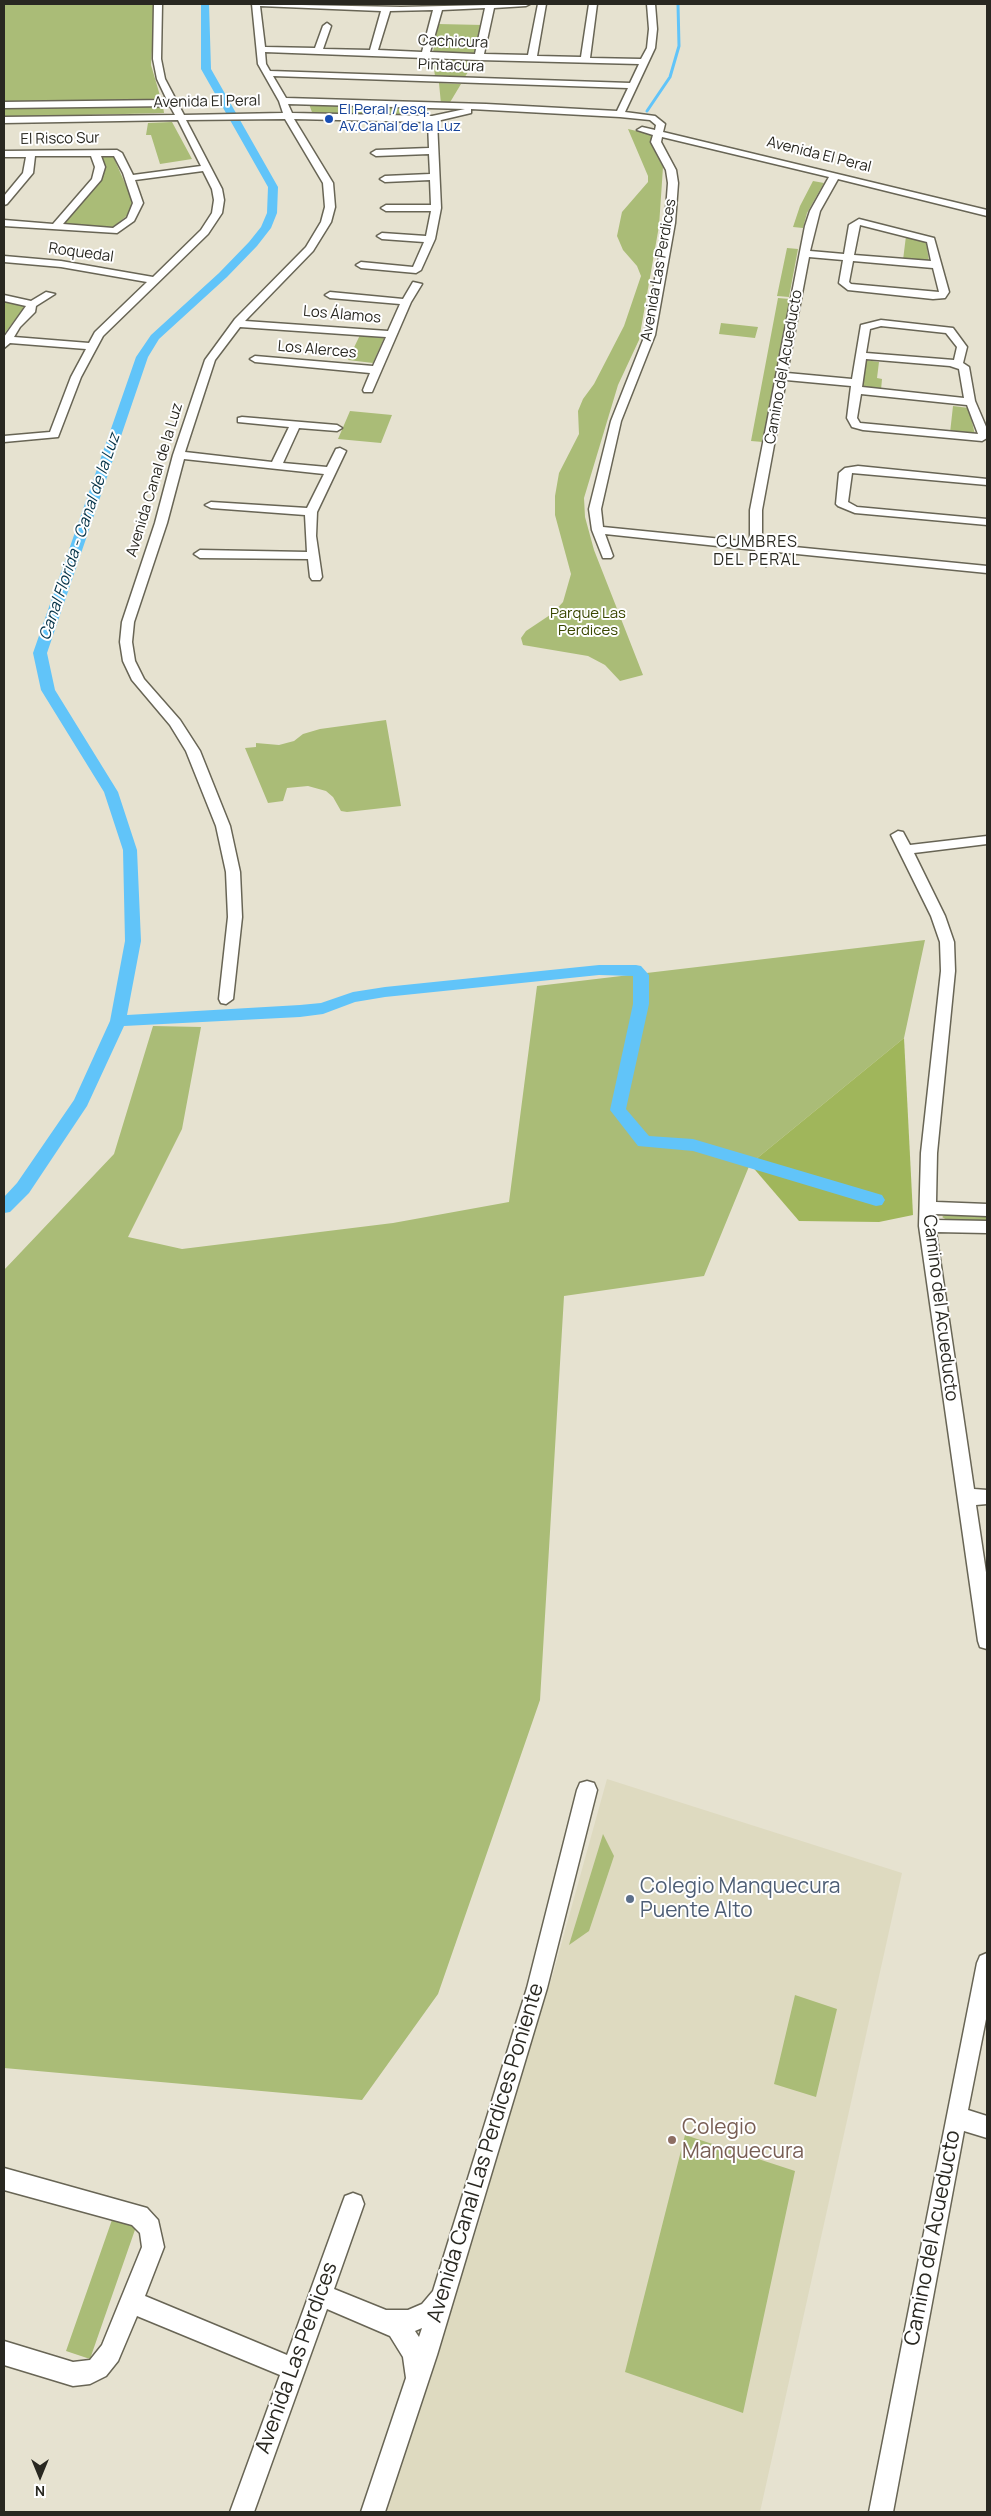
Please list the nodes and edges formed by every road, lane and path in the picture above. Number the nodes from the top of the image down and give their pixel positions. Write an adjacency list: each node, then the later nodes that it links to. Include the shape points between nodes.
1 (158, 4): 23 (street, via 157,59)
2 (256, 4): 12 (street, Avenida Canal de la Luz)
3 (260, 4): 10 (street)
4 (526, 4): 8 (street)
5 (542, 4): 17 (street)
6 (593, 4): 18 (street)
7 (651, 4): 19 (street, via 652,38)
8 (490, 6): 9 (street); 16 (street)
9 (438, 8): 10 (street); 15 (street)
10 (386, 9): 14 (street)
11 (327, 26): 13 (street)
12 (259, 49): 13 (street, Cachicura); 20 (street, Avenida Canal de la Luz)
13 (318, 51): 14 (street, Cachicura)
14 (373, 53): 15 (street, Cachicura)
15 (426, 55): 16 (street, Cachicura)
16 (479, 56): 17 (street, Cachicura)
17 (532, 58): 18 (street, Cachicura)
18 (585, 60): 19 (street, Cachicura)
19 (646, 62): 21 (street)
20 (266, 73): 21 (street, Pintacura); 22 (street, Avenida Canal de la Luz)
21 (634, 86): 27 (street)
22 (283, 101): 24 (street, Avenida El Peral); 28 (street, Avenida Canal de la Luz)
23 (171, 103): 25 (street, Avenida El Peral); 29 (street)
24 (428, 105): 26 (street, Avenida El Peral); 30 (street, Avenida El Peral, via 437,110 436,114)
25 (4, 106)
26 (498, 108): 27 (street, Avenida El Peral); 31 (street, Avenida El Peral)
27 (620, 114): 34 (street, Avenida El Peral, via 652,118 659,122)
28 (288, 116): 29 (street, Avenida El Peral); 30 (street, Avenida El Peral); 65 (street, Avenida Canal de la Luz, via 328,183 330,207 326,222 310,249)
29 (181, 117): 32 (street, Avenida El Peral); 40 (street)
30 (410, 118): 31 (street, Avenida El Peral)
31 (432, 119): 35 (street)
32 (4, 120)
33 (642, 130): 34 (street, Avenida El Peral)
34 (660, 131): 42 (street, Avenida El Peral); 93 (street, Avenida Las Perdices, via 656,142 671,170 673,183 670,223 650,335 616,421 603,472 595,509)
35 (434, 151): 37 (street); 43 (street)
36 (95, 152): 39 (street, El Risco Sur); 41 (street, El Risco Sur, via 117,153); 50 (street, via 100,167 96,180)
37 (376, 153)
38 (4, 154): 39 (street, El Risco Sur)
39 (32, 154): 45 (street, via 28,173)
40 (205, 165): 41 (street); 58 (street, via 218,195 216,216 205,232)
41 (129, 175): 50 (street, via 138,198 138,209 125,225 114,231)
42 (835, 175): 48 (street, Avenida El Peral); 53 (street, Camino del Acueducto, via 812,218)
43 (436, 177): 44 (street); 47 (street)
44 (385, 179)
45 (4, 202)
46 (386, 208): 47 (street)
47 (436, 208): 52 (street)
48 (987, 213)
49 (4, 223): 50 (street)
50 (56, 226)
51 (382, 236): 52 (street)
52 (430, 239): 56 (street, via 416,270)
53 (805, 254): 54 (street); 75 (street, Camino del Acueducto)
54 (849, 258): 57 (street); 57 (street, via 854,225 866,222 931,240); 57 (street, via 844,283 848,288 933,296 941,296 944,292)
55 (4, 259): 58 (street, Roquedal, via 61,264)
56 (361, 265)
57 (938, 265)
58 (153, 280): 70 (street, via 109,323)
59 (417, 284): 63 (street)
60 (50, 294): 64 (street)
61 (330, 294): 63 (street)
62 (4, 298): 64 (street)
63 (406, 302): 68 (street)
64 (31, 305): 69 (street)
65 (244, 316): 66 (street, Avenida Canal de la Luz); 67 (street, Los Álamos)
66 (237, 324): 67 (street, Los Álamos); 85 (street, Avenida Canal de la Luz, via 214,352 205,369)
67 (290, 326): 68 (street, Los Álamos)
68 (392, 334): 74 (street)
69 (5, 344): 70 (street)
70 (89, 350): 76 (street)
71 (861, 356): 73 (street); 73 (street, via 864,328 872,324 886,324 949,330 962,347); 77 (street)
72 (254, 359): 74 (street, Los Alerces)
73 (958, 364): 79 (street, via 964,367)
74 (377, 370): 78 (street)
75 (782, 376): 77 (street); 94 (street, Camino del Acueducto, via 754,524)
76 (76, 377): 83 (street, via 54,435)
77 (857, 387): 79 (street); 79 (street, via 852,418 856,425 982,438 982,426)
78 (368, 390)
79 (970, 402)
80 (242, 420): 81 (street)
81 (295, 424): 82 (street); 87 (street)
82 (337, 428)
83 (4, 439)
84 (340, 451): 88 (street)
85 (178, 460): 86 (street, via 207,464); 104 (street, Avenida Canal de la Luz, via 128,622 127,652 138,680 175,723 193,751 223,826 235,896 234,940)
86 (220, 461): 87 (street)
87 (276, 466): 88 (street)
88 (330, 471): 91 (street)
89 (987, 482): 92 (street, via 849,470 845,473 842,504 855,510)
90 (211, 505): 91 (street)
91 (311, 512): 96 (street)
92 (987, 522)
93 (598, 530): 94 (street); 97 (street, Avenida Las Perdices)
94 (759, 547): 98 (street, Camino del Acueducto); 99 (street)
95 (200, 554): 96 (street)
96 (312, 556): 100 (street)
97 (607, 556)
98 (766, 562)
99 (987, 570)
100 (316, 577)
101 (898, 835): 103 (street, Camino del Acueducto)
102 (987, 840): 103 (street)
103 (905, 850): 105 (street, Camino del Acueducto, via 944,929 948,957)
104 (226, 999)
105 (927, 1208): 106 (street); 107 (street, Camino del Acueducto)
106 (987, 1210)
107 (927, 1226): 108 (street); 109 (street, Camino del Acueducto)
108 (987, 1228)
109 (966, 1497): 110 (street); 111 (street, Camino del Acueducto)
110 (987, 1497)
111 (987, 1641)
112 (587, 1790): 119 (street, Avenida Canal Las Perdices Poniente, via 537,1988)
113 (987, 1963): 114 (street, Camino del Acueducto)
114 (956, 2117): 115 (street); 127 (street, Camino del Acueducto)
115 (987, 2127)
116 (4, 2179): 120 (street, via 132,2213 145,2221 153,2237 153,2247)
117 (353, 2204): 118 (street, Avenida Las Perdices)
118 (319, 2294): 121 (street); 123 (street, Avenida Las Perdices)
119 (444, 2295): 121 (street, via 430,2312 421,2317 396,2323); 124 (street, Avenida Canal Las Perdices Poniente)
120 (131, 2302): 122 (street, via 110,2353 98,2368 90,2372 73,2374); 123 (street)
121 (383, 2320): 124 (street, via 398,2328 410,2344 417,2372)
122 (4, 2353)
123 (293, 2369): 125 (street, Avenida Las Perdices)
124 (415, 2386): 126 (street, Avenida Canal Las Perdices Poniente)
125 (242, 2512)
126 (373, 2512)
127 (881, 2512)

